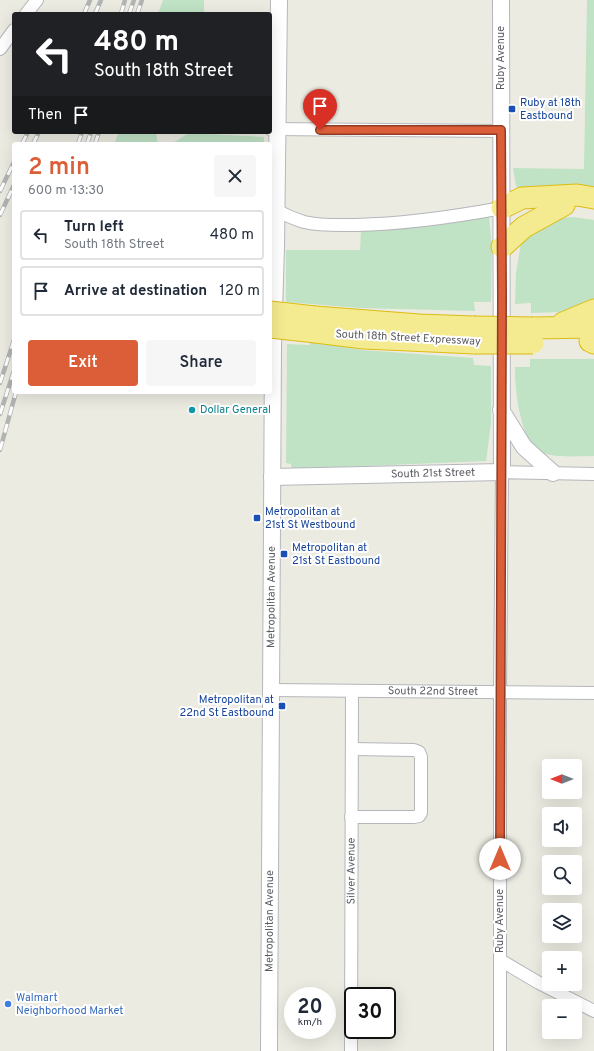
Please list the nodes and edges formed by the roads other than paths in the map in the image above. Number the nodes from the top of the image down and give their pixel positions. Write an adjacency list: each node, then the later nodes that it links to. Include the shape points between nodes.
1 (37, 0): 4 (street)
2 (279, 0): 7 (main road, Metropolitan Avenue)
3 (501, 0): 8 (main road, Ruby Avenue)
4 (28, 12)
5 (12, 33): 6 (street)
6 (0, 49)
7 (274, 129): 8 (street); 12 (main road, Metropolitan Avenue)
8 (501, 130): 11 (main road, Ruby Avenue)
9 (594, 198): 11 (highway, via 577,195 522,198)
10 (564, 205): 11 (highway); 13 (highway); 14 (highway, via 524,227)
11 (502, 208): 12 (street, via 460,216 386,224 326,225 298,220); 14 (main road, Ruby Avenue)
12 (276, 210): 25 (main road, Metropolitan Avenue)
13 (594, 211)
14 (502, 247): 21 (main road, Ruby Avenue)
15 (594, 310): 19 (highway)
16 (272, 313): 17 (highway, South 18th Street Expressway, bridge)
17 (316, 324): 18 (highway, South 18th Street Expressway, bridge); 19 (highway, South 18th Street Expressway, bridge, via 364,338)
18 (272, 327)
19 (539, 333): 20 (highway, South 18th Street Expressway)
20 (593, 338)
21 (501, 408): 22 (main road, Ruby Avenue); 23 (main road, via 524,447)
22 (502, 472): 23 (street, South 21st Street); 25 (main road, South 21st Street); 28 (street, Ruby Avenue)
23 (553, 473): 24 (street, South 21st Street)
24 (594, 474)
25 (272, 477): 26 (main road, Metropolitan Avenue)
26 (271, 690): 27 (street, South 22nd Street); 34 (main road, Metropolitan Avenue)
27 (352, 691): 28 (street, South 22nd Street); 30 (street, Silver Avenue)
28 (500, 692): 29 (street, South 22nd Street); 32 (street, Ruby Avenue)
29 (594, 693)
30 (352, 749): 31 (street, Silver Avenue); 31 (street, via 419,752 421,813 414,818)
31 (351, 817): 35 (street, Silver Avenue)
32 (500, 960): 33 (street); 36 (street, Ruby Avenue)
33 (594, 1011)
34 (269, 1051)
35 (351, 1051)
36 (500, 1051)

